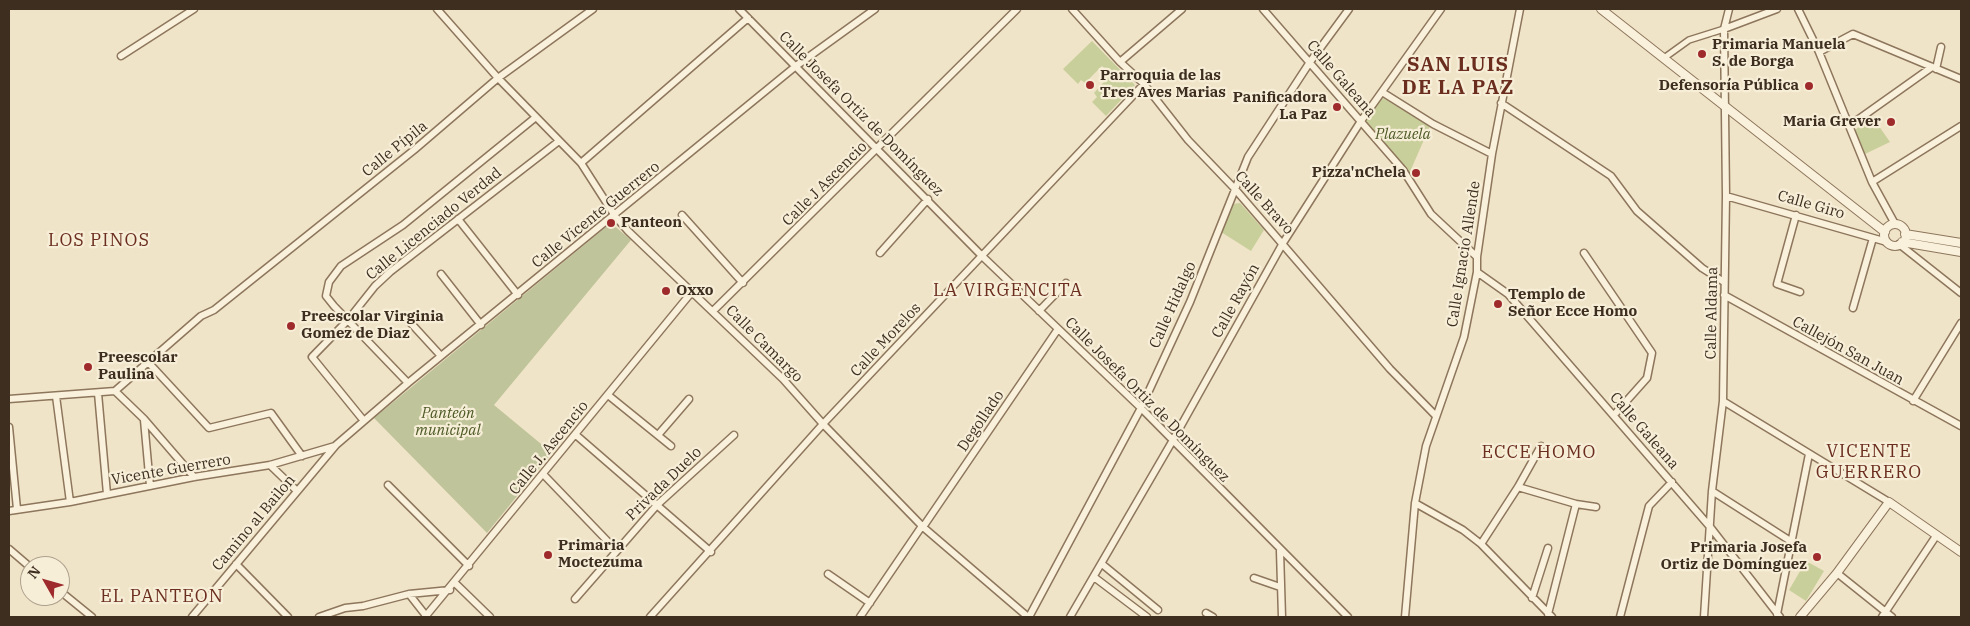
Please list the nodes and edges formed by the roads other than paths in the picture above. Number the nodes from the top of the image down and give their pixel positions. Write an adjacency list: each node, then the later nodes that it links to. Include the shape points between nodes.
1 (194, 9): 21 (street)
2 (436, 9): 27 (street, Calle Camargo)
3 (593, 9): 27 (street, Calle Pípila)
4 (739, 9): 17 (street, Calle Josefa Ortiz de Domínguez)
5 (874, 9): 25 (street, Calle Vicente Guerrero)
6 (1017, 9): 38 (street, Calle J Ascencio)
7 (1072, 9): 23 (street, Calle Bravo)
8 (1182, 9): 23 (street)
9 (1263, 9): 24 (street, Calle Galeana)
10 (1349, 9): 24 (street, Calle Hidalgo)
11 (1440, 9): 30 (street, Calle Rayón)
12 (1520, 9): 31 (street, Calle Ignacio Allende)
13 (1602, 9): 22 (street)
14 (1728, 9): 18 (street, Calle Aldama)
15 (1777, 9): 18 (street)
16 (1798, 9): 20 (street)
17 (748, 18): 25 (street, Calle Josefa Ortiz de Domínguez); 40 (street)
18 (1724, 29): 22 (street, via 1689,40); 32 (street, Calle Aldama)
19 (1941, 47): 26 (street)
20 (1819, 52): 26 (street, via 1853,34); 35 (street)
21 (121, 56)
22 (1664, 58): 32 (street)
23 (1120, 62): 29 (street, Calle Bravo)
24 (1310, 62): 34 (street, Calle Galeana); 42 (street, Calle Hidalgo, via 1248,157)
25 (796, 66): 38 (street, Calle Josefa Ortiz de Domínguez); 46 (street, Calle Vicente Guerrero)
26 (1934, 68): 28 (street); 35 (street)
27 (498, 78): 33 (street, Calle Camargo); 81 (street, Calle Pípila, via 414,150 214,310 201,316)
28 (1961, 80)
29 (1144, 84): 42 (street, Calle Bravo, via 1188,140); 60 (street, Calle Morelos)
30 (1382, 92): 34 (street, Calle Rayón); 39 (street, via 1433,124)
31 (1501, 102): 39 (street, Calle Ignacio Allende); 64 (street, via 1611,176 1637,211 1702,268)
32 (1725, 106): 43 (street, Calle Aldama); 50 (street)
33 (536, 117): 37 (street, Calle Camargo); 75 (street, via 403,225 341,266 329,282 326,296)
34 (1361, 121): 54 (street, Calle Rayón); 61 (street, Calle Galeana, via 1403,170 1430,214)
35 (1849, 126): 41 (street)
36 (1961, 126): 41 (street)
37 (559, 141): 40 (street, Calle Camargo); 48 (street, Calle Licenciado Verdad)
38 (878, 150): 44 (street, Calle Josefa Ortiz de Domínguez); 65 (street, Calle J Ascencio)
39 (1492, 154): 61 (street, Calle Ignacio Allende)
40 (582, 163): 46 (street, Calle Camargo)
41 (1872, 182): 49 (street)
42 (1235, 189): 54 (street, Calle Bravo); 91 (street, Calle Hidalgo, via 1190,302)
43 (1726, 196): 47 (street, Calle Giro); 64 (street, Calle Aldama)
44 (928, 199): 58 (street); 60 (street, Calle Josefa Ortiz de Domínguez)
45 (682, 215): 65 (street)
46 (615, 216): 68 (street, Calle Camargo); 70 (street, Calle Vicente Guerrero)
47 (1796, 216): 52 (street, Calle Giro); 67 (street, via 1777,284)
48 (458, 219): 70 (street); 75 (street, Calle Licenciado Verdad, via 375,286)
49 (1895, 224): 50 (street); 51 (street, via 1901,226)
50 (1884, 232): 53 (street)
51 (1906, 234): 55 (street); 56 (street)
52 (1874, 238): 53 (street, Calle Giro); 72 (street)
53 (1887, 242): 55 (street, via 1893,245)
54 (1283, 243): 93 (street, Calle Bravo, via 1390,369); 102 (street, Calle Rayón)
55 (1901, 243): 57 (street); 69 (street)
56 (1961, 243)
57 (1961, 252)
58 (880, 253)
59 (1584, 253): 92 (street, via 1652,353 1647,378)
60 (982, 256): 74 (street, Calle Josefa Ortiz de Domínguez); 96 (street, Calle Morelos)
61 (1478, 257): 62 (street, Calle Ignacio Allende)
62 (1477, 272): 92 (street, Calle Galeana, via 1508,294); 93 (street, Calle Ignacio Allende, via 1464,337)
63 (441, 274): 78 (street)
64 (1724, 282): 71 (street, Calle Aldama)
65 (743, 283): 73 (street, Calle J Ascencio)
66 (1066, 283): 74 (street)
67 (1800, 292)
68 (691, 293): 73 (street, Calle Camargo); 85 (street, Calle J. Ascencio)
69 (1961, 293)
70 (518, 295): 78 (street, Calle Vicente Guerrero)
71 (1724, 296): 89 (street, Callejón San Juan); 90 (street, Calle Aldama)
72 (1854, 308)
73 (713, 312): 96 (street, Calle Camargo, via 784,378)
74 (1039, 312): 79 (street, Calle Josefa Ortiz de Domínguez)
75 (348, 320): 82 (street); 95 (street, Calle Licenciado Verdad, via 312,357)
76 (408, 320): 80 (street)
77 (1961, 323): 89 (street)
78 (481, 325): 80 (street, Calle Vicente Guerrero)
79 (1058, 329): 91 (street, Calle Josefa Ortiz de Domínguez); 126 (street, Degollado)
80 (441, 356): 82 (street, Calle Vicente Guerrero)
81 (148, 362): 83 (street, Calle Pípila); 107 (street, via 209,428 271,413)
82 (408, 383): 95 (street, Calle Vicente Guerrero)
83 (114, 391): 84 (street); 94 (street)
84 (98, 393): 86 (street); 117 (street)
85 (608, 395): 99 (street, Calle J. Ascencio); 100 (street)
86 (56, 396): 87 (street); 118 (street)
87 (9, 399)
88 (690, 399): 100 (street)
89 (1913, 401): 97 (street, Callejón San Juan)
90 (1723, 402): 106 (street); 116 (street, Calle Aldama)
91 (1141, 408): 102 (street, Calle Josefa Ortiz de Domínguez); 167 (street, Calle Hidalgo)
92 (1614, 415): 111 (street, Calle Galeana)
93 (1436, 416): 120 (street, Calle Ignacio Allende, via 1426,446)
94 (144, 419): 110 (street); 113 (street)
95 (364, 421): 103 (street, Calle Vicente Guerrero)
96 (823, 424): 126 (street, Calle Camargo); 135 (street, Calle Morelos)
97 (1961, 426)
98 (9, 427): 124 (street)
99 (576, 435): 109 (street, Calle J. Ascencio); 122 (street)
100 (658, 435): 104 (street)
101 (734, 435): 122 (street, Privada Duelo)
102 (1173, 440): 134 (street, Calle Josefa Ortiz de Domínguez); 139 (street, Calle Rayón)
103 (336, 445): 107 (street, Vicente Guerrero); 115 (street, Camino al Bailon)
104 (671, 446)
105 (1541, 446): 114 (street)
106 (1809, 454): 119 (street); 129 (street)
107 (302, 456): 108 (street, Vicente Guerrero)
108 (270, 465): 110 (street, Vicente Guerrero); 115 (street)
109 (543, 474): 133 (street); 140 (street, Calle J. Ascencio)
110 (194, 477): 113 (street, Vicente Guerrero)
111 (1672, 482): 127 (street, Calle Galeana); 174 (street, via 1649,506)
112 (388, 484): 140 (street)
113 (150, 486): 117 (street, Vicente Guerrero)
114 (1518, 487): 121 (street); 130 (street)
115 (296, 490): 138 (street, Camino al Bailon)
116 (1712, 491): 127 (street, Calle Aldama); 129 (street)
117 (107, 494): 118 (street, Vicente Guerrero)
118 (70, 502): 124 (street, Vicente Guerrero)
119 (1888, 502): 128 (street); 141 (street)
120 (1415, 503): 130 (street); 173 (street, Calle Ignacio Allende)
121 (1576, 504): 123 (street); 155 (street)
122 (657, 505): 133 (street, Privada Duelo); 135 (street)
123 (1596, 507)
124 (17, 509): 125 (street, Vicente Guerrero)
125 (9, 510)
126 (922, 526): 152 (street, Degollado); 167 (street, Calle Camargo)
127 (1711, 528): 158 (street, Calle Galeana); 175 (street, Calle Aldama)
128 (1936, 536): 136 (street); 156 (street)
129 (1792, 542): 158 (street)
130 (1481, 544): 149 (street)
131 (1548, 548): 149 (street)
132 (9, 549): 137 (street)
133 (616, 550): 151 (street, Privada Duelo)
134 (1280, 551): 146 (street); 172 (street, Calle Josefa Ortiz de Domínguez)
135 (711, 552): 165 (street, Calle Morelos)
136 (1961, 552)
137 (20, 558)
138 (236, 564): 157 (street, Camino al Bailon); 160 (street)
139 (1102, 564): 143 (street, Calle Rayón); 153 (street)
140 (469, 566): 145 (street, Calle J. Ascencio)
141 (1837, 573): 156 (street); 176 (street)
142 (828, 574): 152 (street)
143 (1094, 577): 168 (street, Calle Rayón); 169 (street)
144 (1254, 578): 146 (street)
145 (455, 583): 147 (street, Calle J. Ascencio); 164 (street)
146 (1280, 587): 171 (street)
147 (450, 590): 148 (street); 163 (street, Calle J. Ascencio)
148 (409, 594): 162 (street); 163 (street)
149 (1532, 598): 155 (street)
150 (70, 599): 159 (street)
151 (575, 599)
152 (870, 603): 166 (street, Degollado)
153 (1158, 610)
154 (1206, 613): 170 (street)
155 (1550, 615)
156 (1884, 615): 177 (street)
157 (195, 616)
158 (1778, 616)
159 (92, 617)
160 (288, 617): 161 (street)
161 (296, 617)
162 (319, 617)
163 (426, 617)
164 (490, 617)
165 (650, 617)
166 (860, 617)
167 (1028, 617)
168 (1070, 617)
169 (1148, 617)
170 (1213, 617)
171 (1282, 617)
172 (1348, 617)
173 (1406, 617)
174 (1620, 617)
175 (1704, 617)
176 (1800, 617)
177 (1892, 617)

